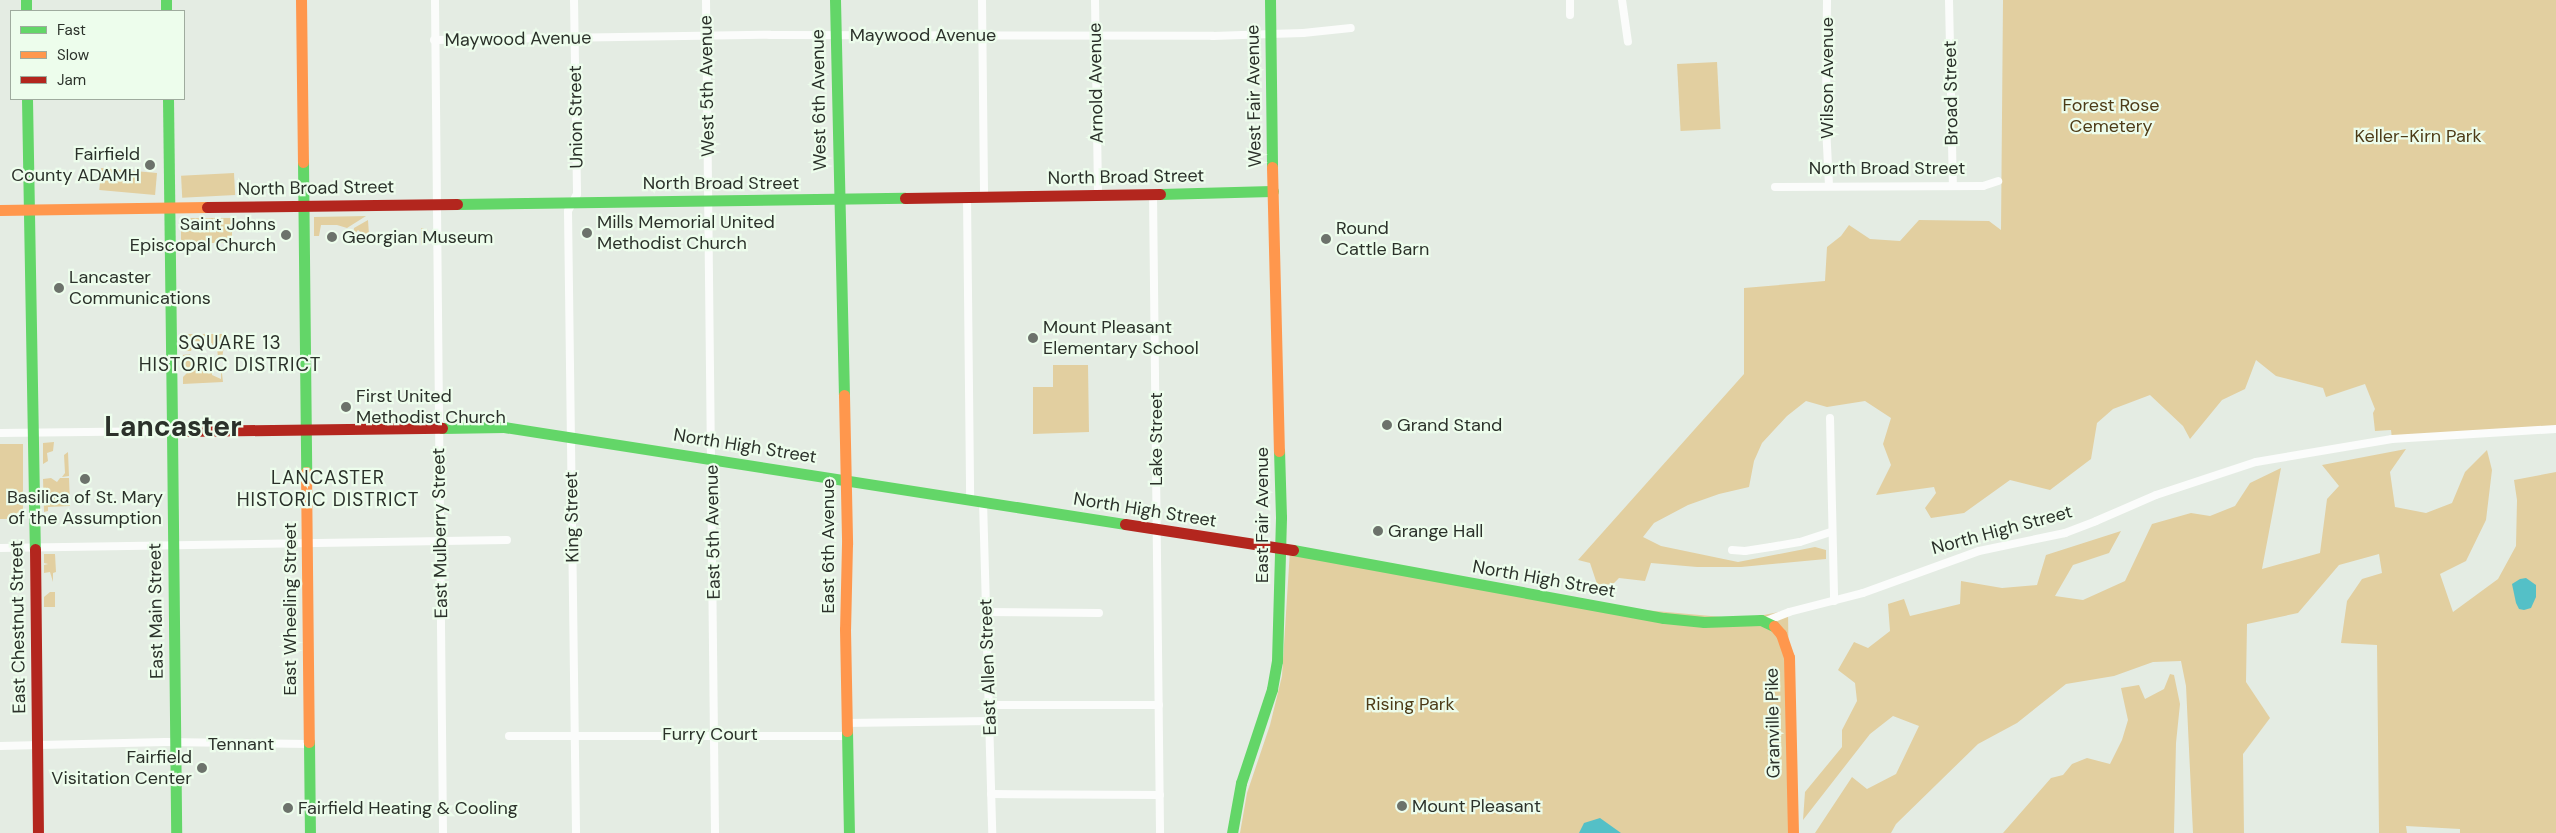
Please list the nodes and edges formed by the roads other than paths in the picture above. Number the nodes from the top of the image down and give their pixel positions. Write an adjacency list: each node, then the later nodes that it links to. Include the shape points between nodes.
1 (301, 0): 38 (main road, East Wheeling Street)
2 (435, 0): 21 (street, East Mulberry Street)
3 (574, 0): 20 (street, Union Street)
4 (706, 0): 19 (street, West 5th Avenue)
5 (835, 0): 16 (main road, West 6th Avenue)
6 (982, 0): 17 (street)
7 (1095, 0): 18 (street, Arnold Avenue)
8 (1270, 0): 15 (main road, West Fair Avenue)
9 (1570, 0): 13 (street)
10 (1622, 0): 22 (street)
11 (1826, 0): 27 (street, Wilson Avenue)
12 (1949, 0): 26 (street, Broad Street)
13 (1570, 15)
14 (1351, 28): 15 (street, Maywood Avenue)
15 (1271, 34): 18 (street, Maywood Avenue); 29 (main road, West Fair Avenue)
16 (836, 35): 17 (street, Maywood Avenue); 19 (street, Maywood Avenue); 34 (main road, West 6th Avenue)
17 (983, 35): 18 (street, Maywood Avenue); 33 (street)
18 (1095, 35): 31 (street, Arnold Avenue)
19 (706, 36): 20 (street, Maywood Avenue); 35 (street, West 5th Avenue)
20 (574, 39): 21 (street, Maywood Avenue); 36 (street, Union Street, via 576,194)
21 (434, 40): 37 (street, East Mulberry Street)
22 (1628, 42)
23 (27, 100): 41 (main road, East Chestnut Street)
24 (168, 100): 39 (main road, East Main Street)
25 (1998, 181): 26 (street, North Broad Street, via 1983,186)
26 (1953, 185): 27 (street, North Broad Street)
27 (1829, 186): 28 (street, North Broad Street)
28 (1775, 187)
29 (1273, 191): 30 (main road, North Broad Street); 62 (main road, East Fair Avenue)
30 (1153, 194): 31 (main road, North Broad Street); 54 (street, Lake Street)
31 (1098, 196): 33 (main road, North Broad Street)
32 (967, 197): 33 (main road, North Broad Street); 34 (main road, North Broad Street); 52 (street)
33 (984, 197)
34 (838, 199): 35 (main road, North Broad Street); 51 (main road, East 6th Avenue)
35 (709, 201): 36 (main road, North Broad Street); 50 (street, East 5th Avenue)
36 (572, 202): 37 (main road, North Broad Street); 49 (street, King Street, via 568,211)
37 (437, 204): 38 (main road, North Broad Street); 43 (street, East Mulberry Street)
38 (303, 205): 39 (main road, North Broad Street); 44 (main road, East Wheeling Street)
39 (170, 208): 41 (main road, North Broad Street); 46 (main road, East Main Street)
40 (0, 210): 41 (main road, North Broad Street)
41 (30, 210): 48 (main road, East Chestnut Street)
42 (1830, 418): 55 (street)
43 (439, 428): 44 (main road, North High Street); 49 (main road, North High Street, via 504,427); 56 (street, East Mulberry Street)
44 (307, 429): 46 (main road, North High Street); 58 (main road, East Wheeling Street)
45 (2556, 430): 64 (street, North High Street, via 2392,439 2256,462 2184,485 2065,533 1979,551)
46 (172, 431): 48 (street); 59 (main road, East Main Street)
47 (0, 433): 48 (street)
48 (34, 433): 60 (main road, East Chestnut Street)
49 (571, 437): 50 (main road, North High Street); 74 (street, King Street)
50 (712, 459): 51 (main road, North High Street); 72 (street, East 5th Avenue)
51 (845, 479): 52 (main road, North High Street); 71 (main road, East 6th Avenue)
52 (970, 499): 53 (main road, North High Street)
53 (983, 501): 54 (main road, North High Street); 65 (street, East Allen Street)
54 (1156, 529): 62 (main road, North High Street); 69 (street, Lake Street)
55 (1831, 532): 63 (street, via 1800,542 1745,551); 64 (street)
56 (440, 540): 57 (street); 58 (street); 85 (street, East Mulberry Street)
57 (507, 540)
58 (307, 543): 59 (street); 77 (main road, East Wheeling Street)
59 (173, 545): 60 (street); 76 (main road, East Main Street)
60 (35, 547): 61 (street); 78 (main road, East Chestnut Street)
61 (0, 548)
62 (1281, 548): 67 (main road, North High Street, via 1678,620); 91 (main road, East Fair Avenue, via 1275,674 1268,708 1239,792)
63 (1732, 550)
64 (1834, 601): 67 (street, North High Street)
65 (987, 612): 66 (street); 68 (street, East Allen Street)
66 (1099, 613)
67 (1766, 621): 92 (main road, Granville Pike, via 1781,634 1789,657)
68 (990, 705): 69 (street); 70 (street, East Allen Street)
69 (1159, 705): 81 (street, Lake Street)
70 (990, 721): 71 (street); 80 (street, East Allen Street)
71 (846, 723): 75 (main road, East 6th Avenue)
72 (715, 735): 74 (street, Furry Court); 75 (street, Furry Court); 87 (street, East 5th Avenue)
73 (509, 736): 74 (street, Furry Court)
74 (575, 736): 86 (street, King Street)
75 (846, 736): 88 (main road, East 6th Avenue)
76 (175, 743): 77 (street, Tennant); 78 (street, Tennant); 83 (main road, East Main Street)
77 (308, 744): 84 (main road, East Wheeling Street)
78 (38, 745): 79 (street, Tennant); 82 (main road, East Chestnut Street)
79 (0, 746)
80 (991, 794): 81 (street); 89 (street, East Allen Street)
81 (1160, 795): 90 (street, Lake Street)
82 (38, 833)
83 (176, 833)
84 (310, 833)
85 (443, 833)
86 (576, 833)
87 (715, 833)
88 (848, 833)
89 (992, 833)
90 (1160, 833)
91 (1232, 833)
92 (1793, 833)

